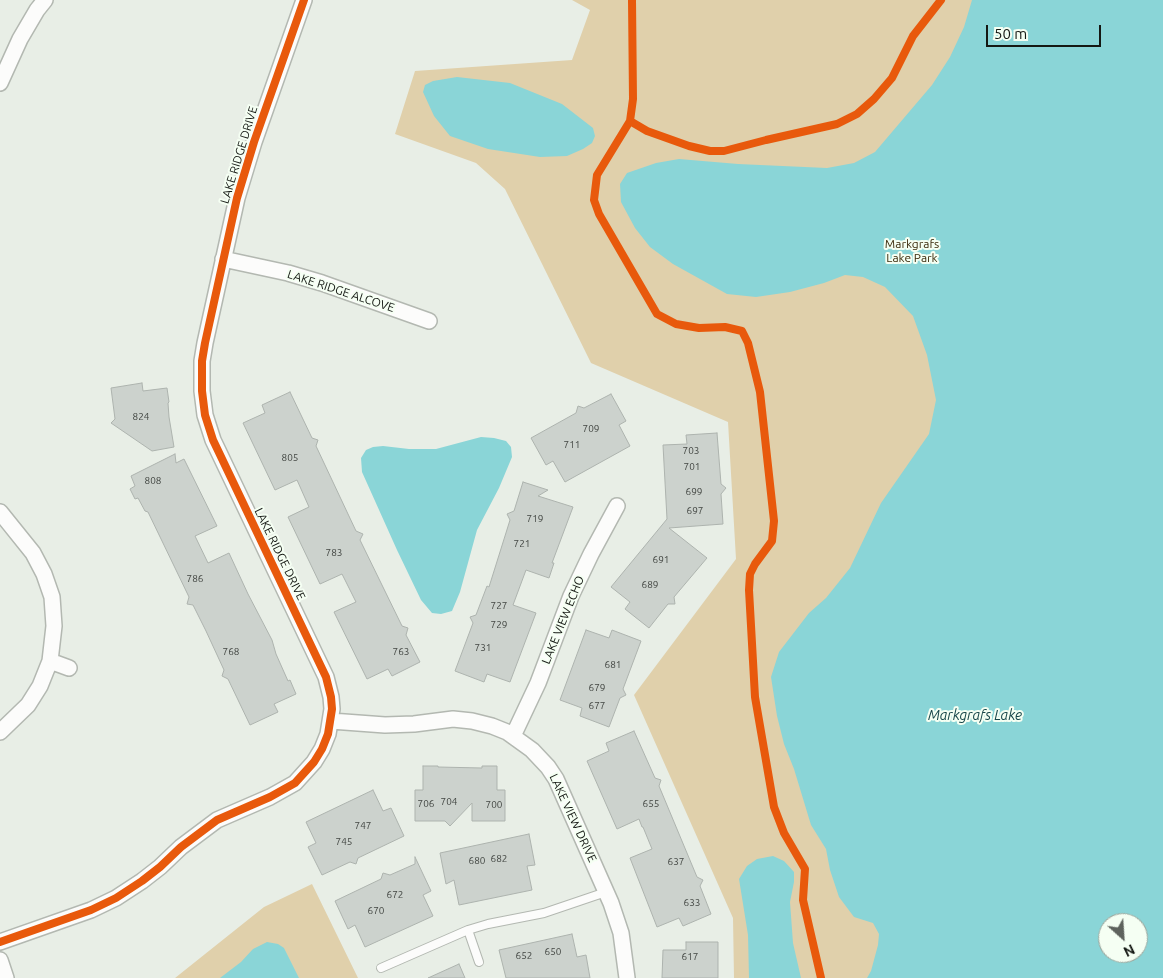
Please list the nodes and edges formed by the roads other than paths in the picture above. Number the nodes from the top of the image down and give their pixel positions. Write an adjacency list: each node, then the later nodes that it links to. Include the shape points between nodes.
1 (45, 0): 3 (street, via 20,40)
2 (304, 0): 4 (street, LAKE RIDGE DRIVE, via 254,142)
3 (0, 83)
4 (223, 259): 5 (street, LAKE RIDGE ALCOVE, via 322,283); 10 (street, LAKE RIDGE DRIVE, via 202,361 205,415 217,449 326,677 331,697)
5 (429, 321)
6 (617, 506): 12 (street, LAKE VIEW ECHO, via 571,596 538,683)
7 (0, 512): 8 (street, via 33,553 52,597 54,626)
8 (50, 661): 9 (street); 11 (street, via 28,705)
9 (69, 668)
10 (331, 721): 12 (street, LAKE VIEW DRIVE, via 385,725 459,719 485,723); 15 (street, LAKE RIDGE DRIVE, via 314,762 288,788 218,820 116,898 69,919)
11 (0, 732)
12 (513, 736): 13 (street, LAKE VIEW DRIVE, via 538,755 556,779)
13 (606, 892): 14 (lane, via 544,913); 20 (street, LAKE VIEW DRIVE, via 619,927)
14 (468, 930): 17 (lane); 18 (lane)
15 (0, 942)
16 (0, 960): 19 (street)
17 (479, 962)
18 (381, 968)
19 (6, 978)
20 (627, 978)

